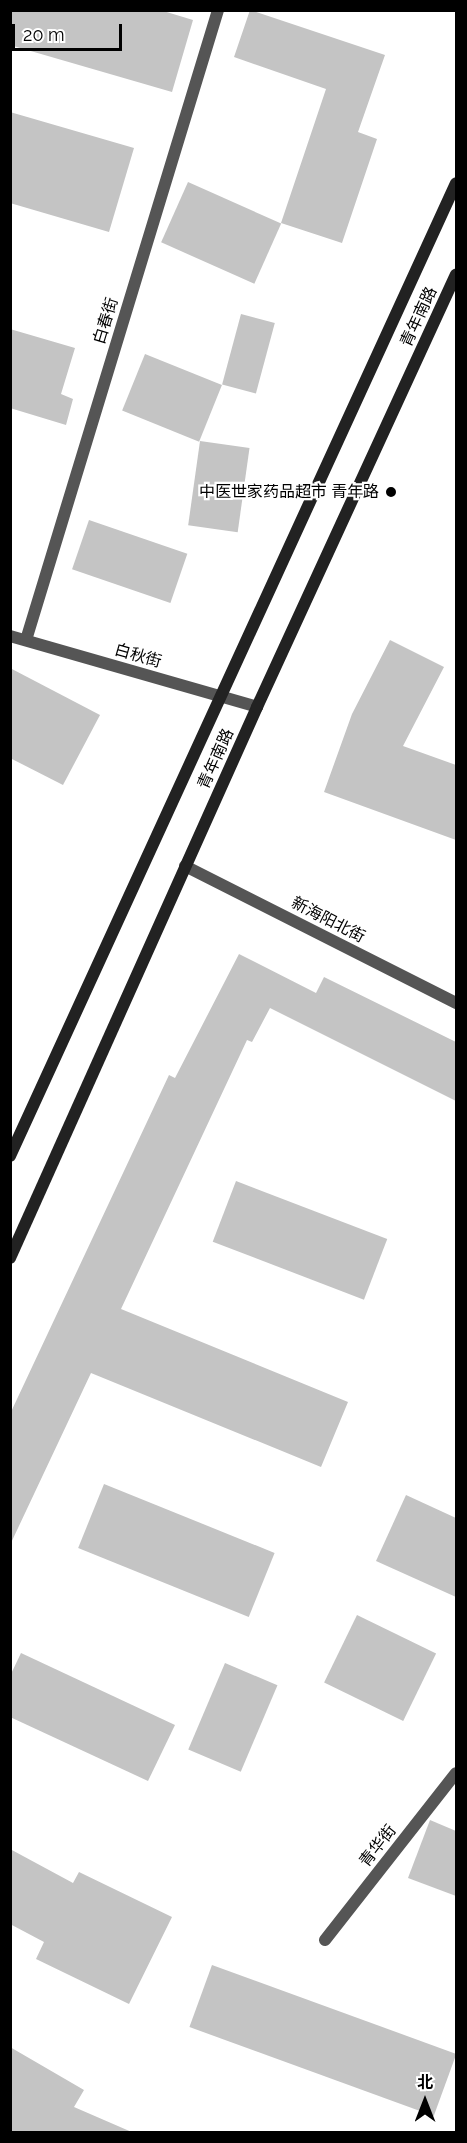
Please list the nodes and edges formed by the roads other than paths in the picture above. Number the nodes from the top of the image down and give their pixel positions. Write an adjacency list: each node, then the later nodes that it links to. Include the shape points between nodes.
1 (218, 10): 5 (street, 白春街)
2 (456, 183): 6 (main road, 青年南路)
3 (456, 275): 7 (main road, 青年南路)
4 (10, 636): 5 (street, 白秋街)
5 (26, 640): 6 (street, 白秋街)
6 (220, 696): 7 (street, 白秋街); 10 (main road, 青年南路)
7 (257, 707): 8 (main road, 青年南路)
8 (186, 866): 9 (street, 新海阳北街); 11 (main road, 青年南路)
9 (456, 1003)
10 (10, 1156)
11 (10, 1258)
12 (456, 1773): 13 (street, 青华街)
13 (325, 1940)

